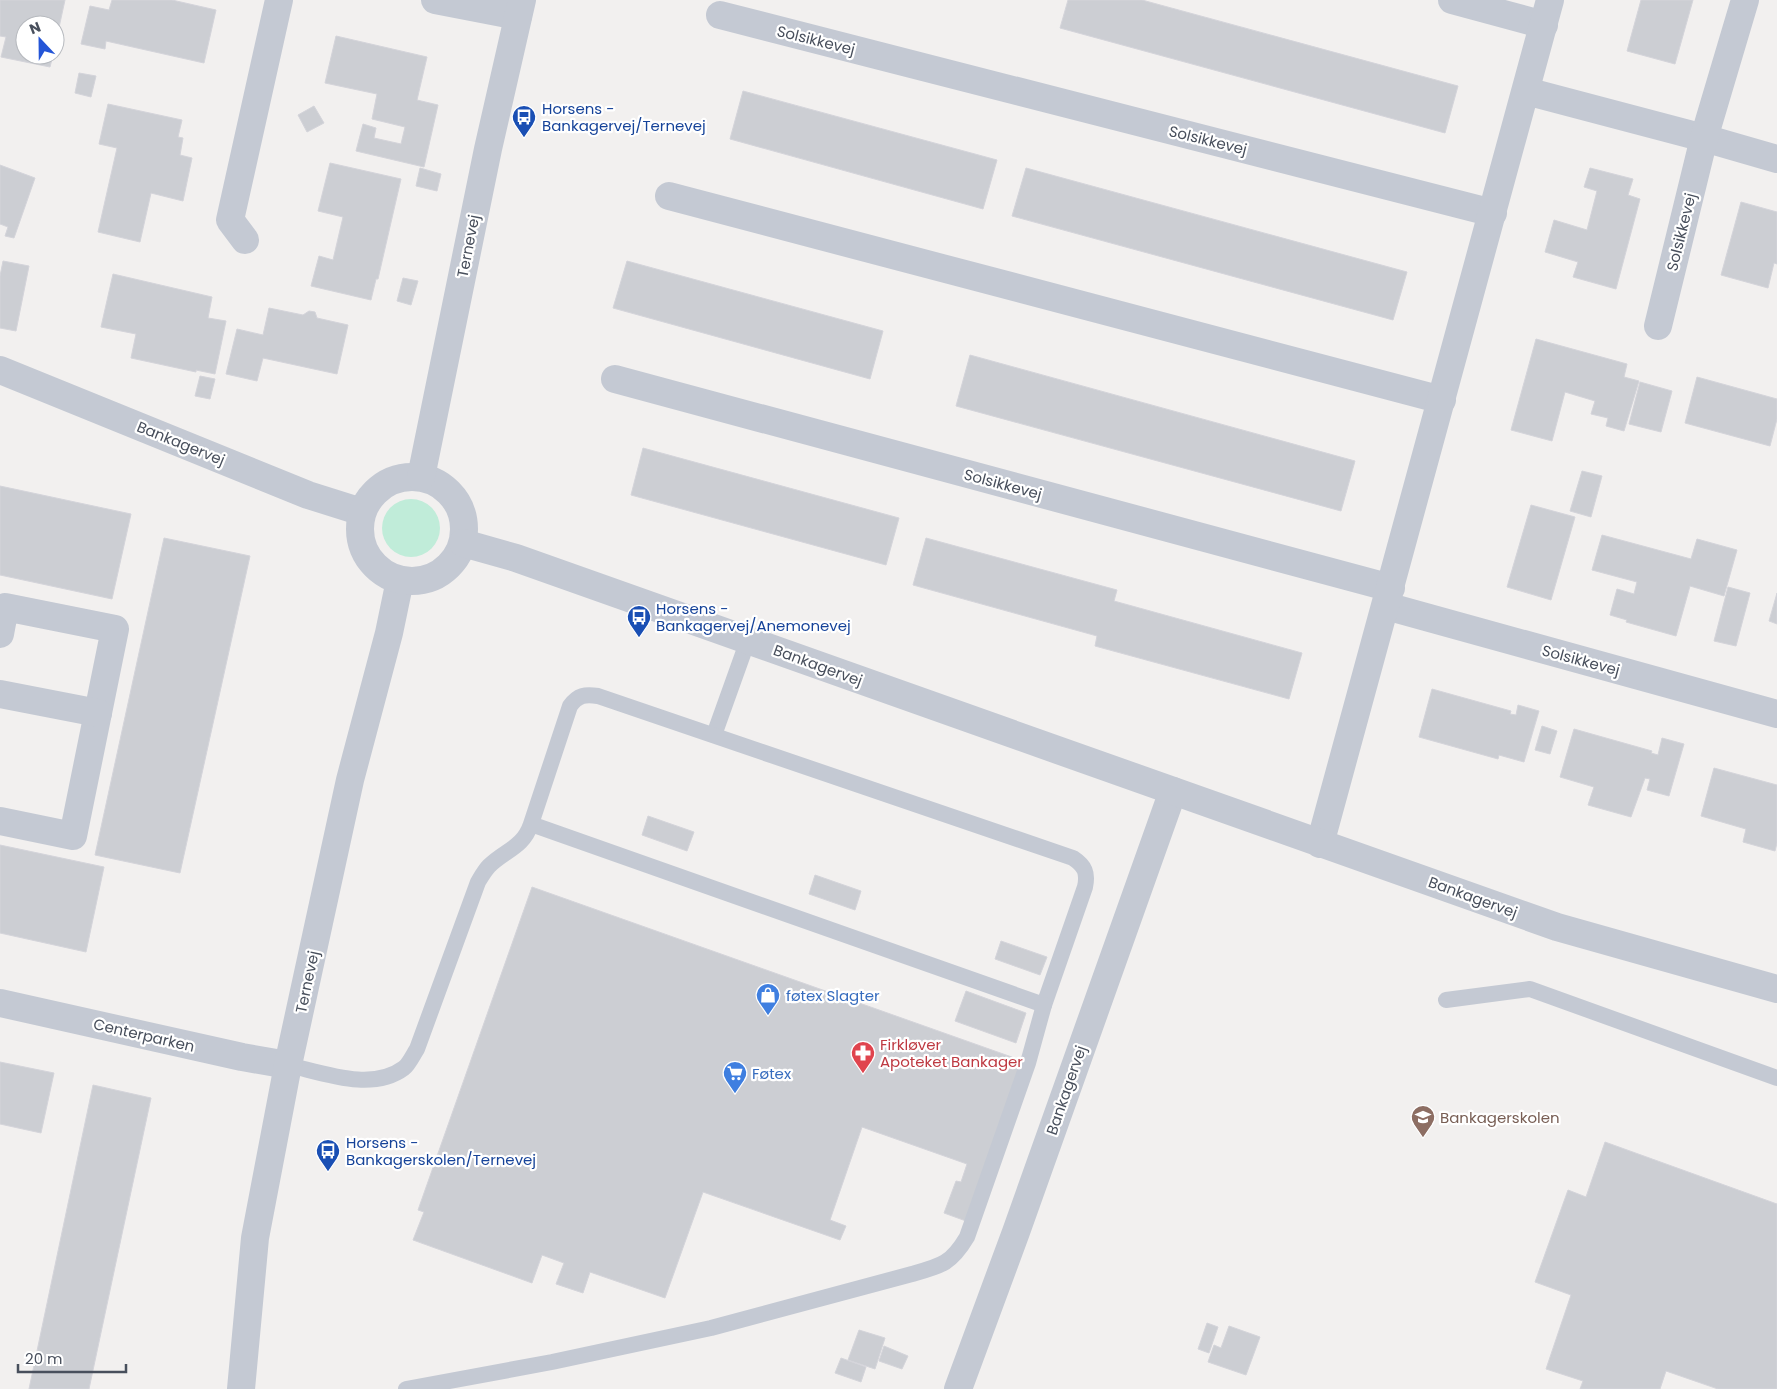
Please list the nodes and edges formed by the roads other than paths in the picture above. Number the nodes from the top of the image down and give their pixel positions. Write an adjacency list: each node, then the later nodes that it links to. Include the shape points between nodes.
1 (279, 0): 13 (street, via 230,220)
2 (435, 0): 5 (street, Ternevej)
3 (1452, 0): 6 (street)
4 (1745, 0): 9 (street, Solsikkevej)
5 (520, 8): 18 (street, Ternevej)
6 (1547, 12): 8 (street)
7 (720, 15): 12 (street, Solsikkevej)
8 (1526, 91): 9 (street); 12 (street)
9 (1704, 138): 10 (street); 14 (street, Solsikkevej)
10 (1777, 159)
11 (669, 196): 17 (street)
12 (1493, 213): 17 (street)
13 (245, 240)
14 (1658, 326)
15 (0, 370): 19 (street, Bankagervej, via 308,495)
16 (615, 379): 22 (street, Solsikkevej)
17 (1442, 400): 22 (street)
18 (421, 477): 19 (street, via 402,477 385,484 371,496); 20 (street, via 438,483 461,508 465,525)
19 (362, 512): 21 (street, via 362,544 369,558 380,570)
20 (463, 543): 21 (street, via 457,557 433,577 418,581); 24 (street, Bankagervej, via 516,558)
21 (400, 580): 37 (street, Ternevej, via 350,780)
22 (1388, 597): 27 (street, Solsikkevej); 32 (street)
23 (0, 634): 26 (street, via 5,607 115,629)
24 (748, 640): 28 (lane); 29 (street, Bankagervej)
25 (0, 694): 26 (street)
26 (98, 713): 30 (street, via 73,836)
27 (1777, 714)
28 (714, 735): 31 (lane, via 598,696 580,696 570,706); 36 (lane, via 1081,863 1086,869 1085,887)
29 (1173, 791): 32 (street, Bankagervej); 41 (street, Bankagervej)
30 (0, 821)
31 (531, 824): 36 (lane); 37 (lane, via 522,841 489,866 478,882 417,1049 405,1067 390,1076 363,1080 345,1079)
32 (1320, 844): 33 (street, Bankagervej, via 1557,927)
33 (1777, 989)
34 (1446, 1000): 38 (lane, via 1530,989)
35 (0, 1003): 37 (street, Centerparken)
36 (1044, 1005): 40 (lane, via 1028,1063 967,1237 948,1262 711,1328)
37 (288, 1065): 39 (street, Ternevej, via 255,1238)
38 (1777, 1078)
39 (241, 1389)
40 (406, 1389)
41 (958, 1389)

